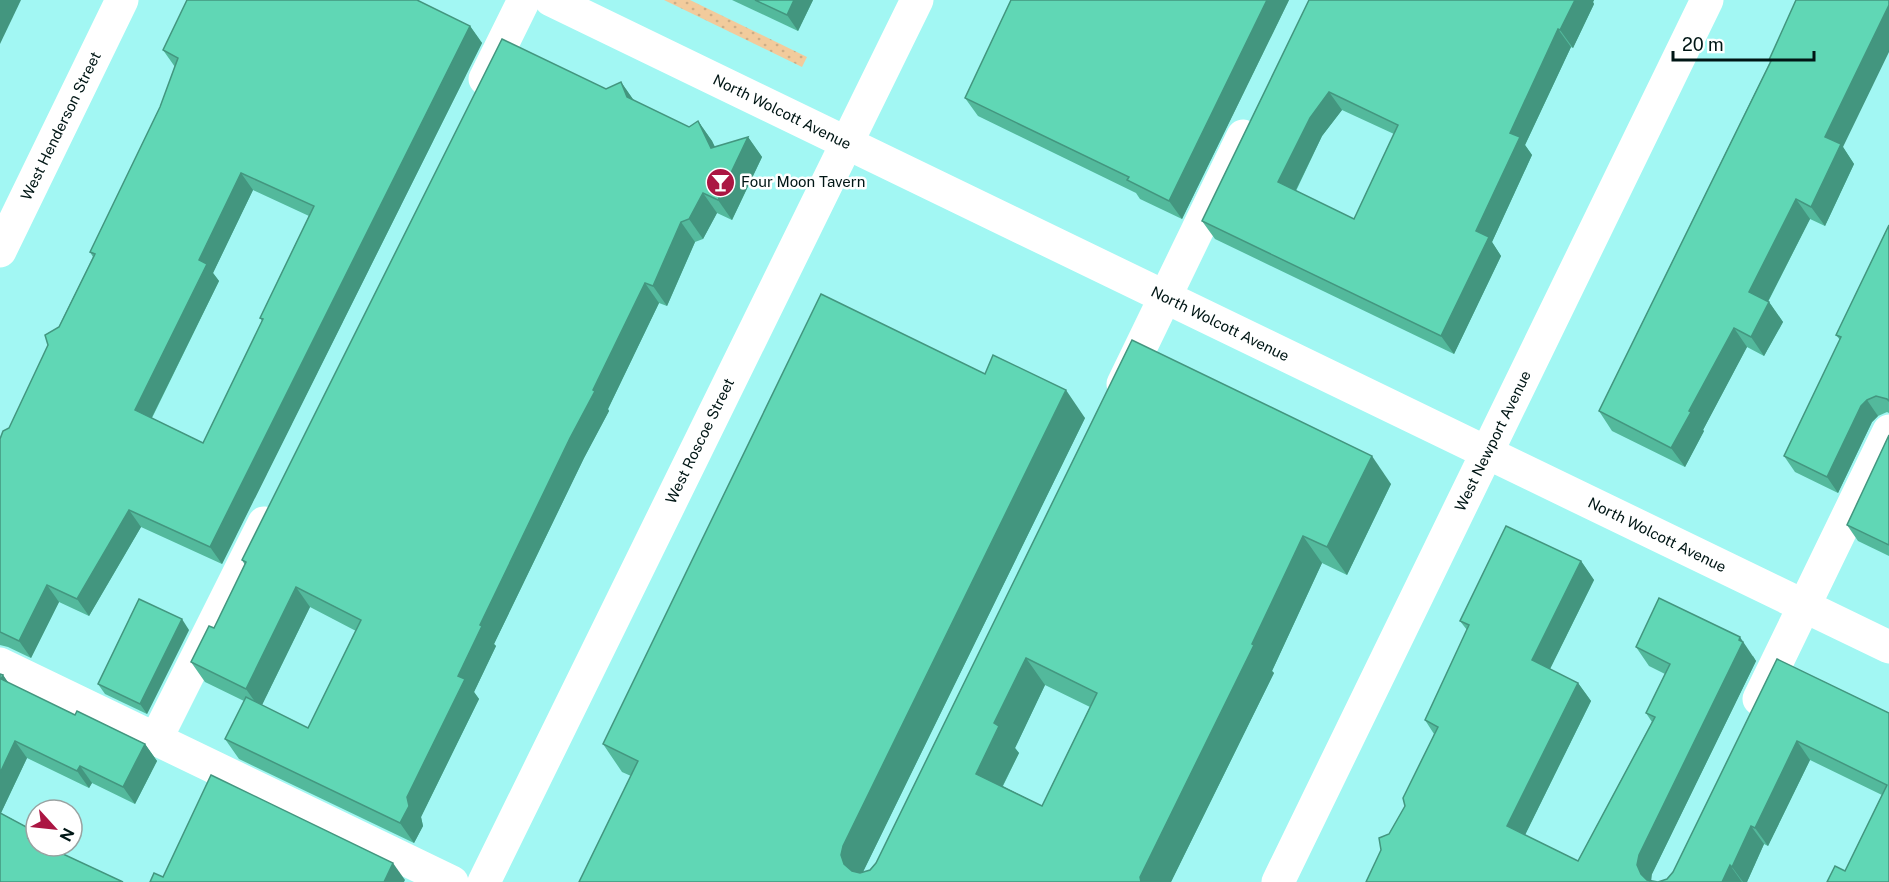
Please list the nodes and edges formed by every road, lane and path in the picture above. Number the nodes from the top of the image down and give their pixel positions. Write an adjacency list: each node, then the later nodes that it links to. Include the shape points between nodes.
1 (122, 0): 9 (street, West Henderson Street)
2 (524, 0): 6 (street)
3 (550, 0): 8 (street, North Wolcott Avenue)
4 (917, 0): 8 (street, West Roscoe Street)
5 (1707, 0): 13 (street, West Newport Avenue)
6 (474, 102)
7 (1258, 107): 10 (street)
8 (847, 143): 10 (street, North Wolcott Avenue); 21 (street, West Roscoe Street)
9 (0, 251)
10 (1165, 297): 11 (street); 13 (street, North Wolcott Avenue)
11 (1110, 410)
12 (1889, 430): 15 (street)
13 (1488, 453): 15 (street, North Wolcott Avenue); 22 (street, West Newport Avenue)
14 (278, 495): 19 (street)
15 (1803, 605): 16 (street, North Wolcott Avenue); 18 (street)
16 (1889, 647)
17 (0, 664): 19 (street)
18 (1747, 722)
19 (156, 739): 20 (street)
20 (452, 882)
21 (484, 882)
22 (1278, 882)

